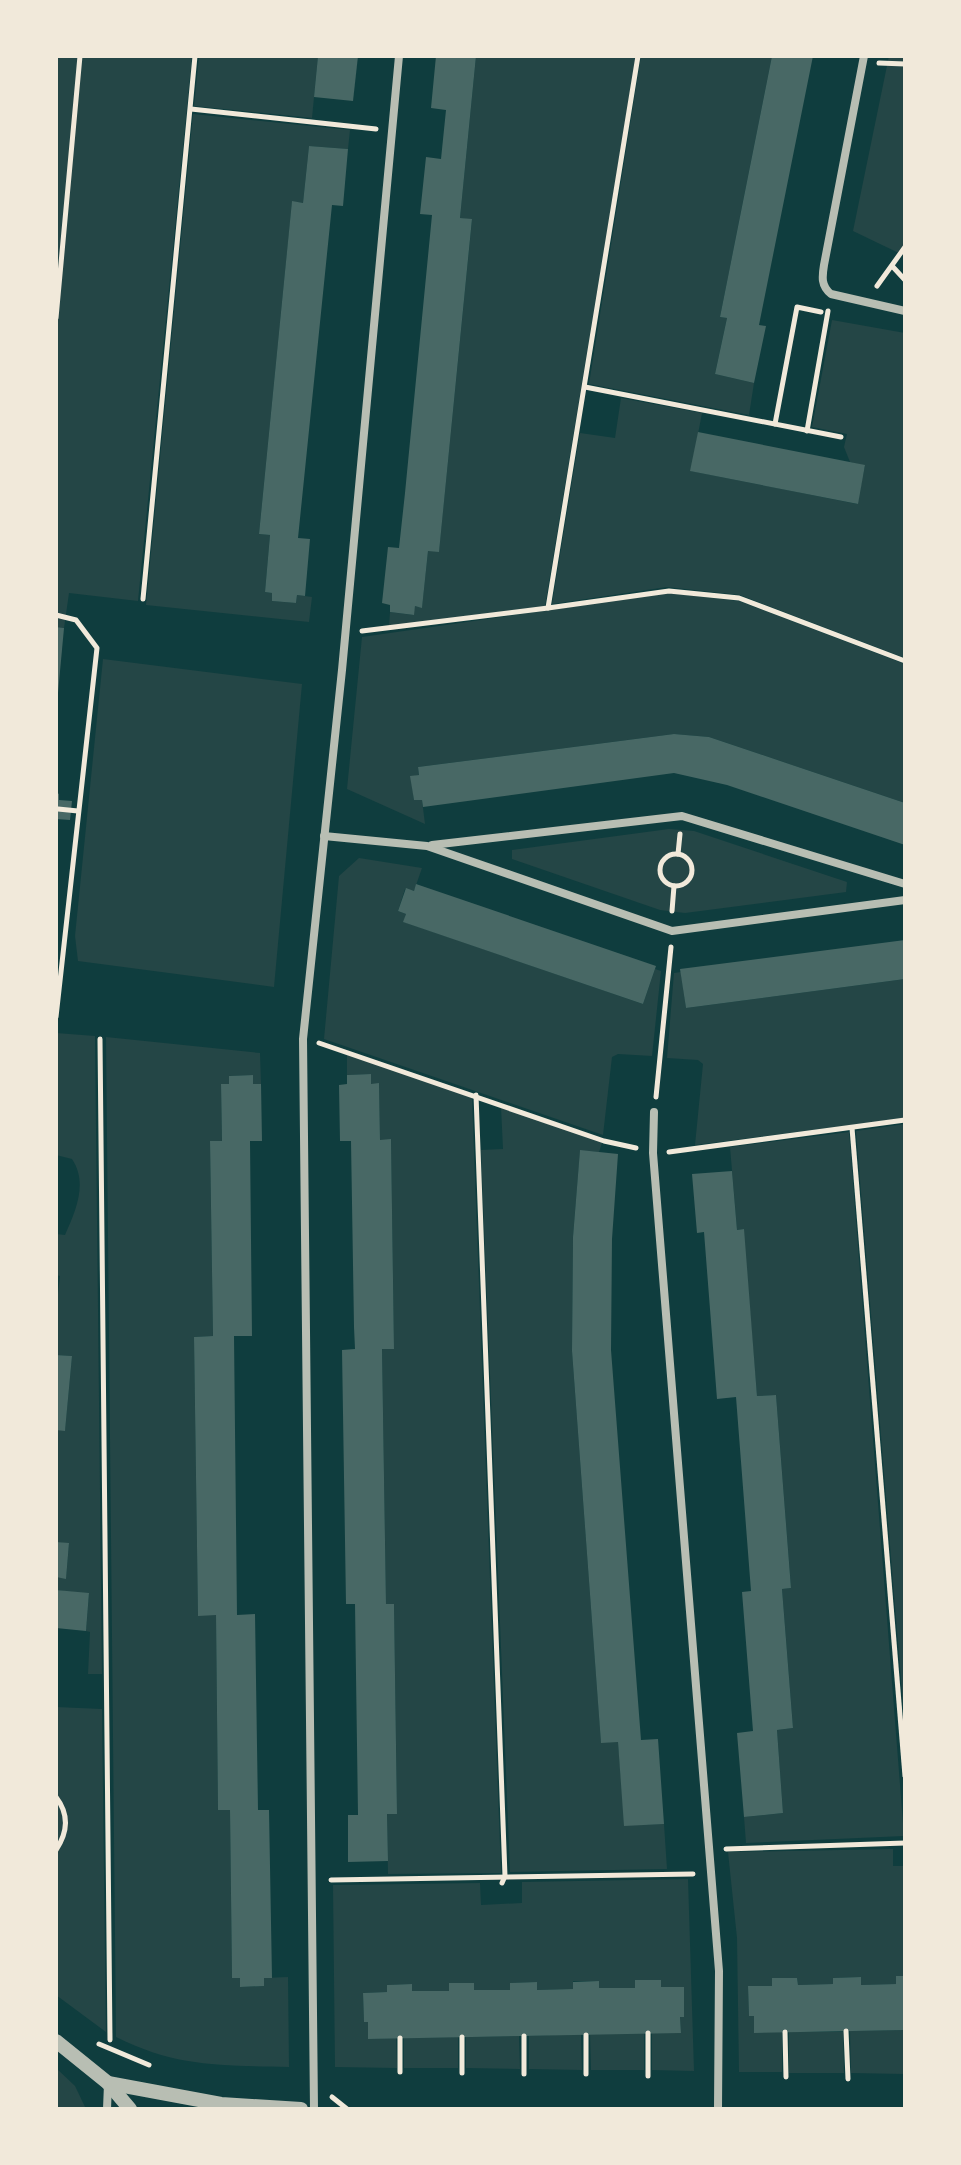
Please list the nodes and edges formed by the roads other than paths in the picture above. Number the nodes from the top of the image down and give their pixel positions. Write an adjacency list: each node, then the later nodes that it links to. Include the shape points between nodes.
1 (399, 56): 4 (street)
2 (864, 56): 3 (street, via 823,283 831,294)
3 (905, 311)
4 (324, 836): 5 (street); 14 (street, via 303,1039)
5 (427, 846): 6 (street, via 682,816); 7 (street, via 672,931)
6 (905, 884)
7 (905, 900)
8 (654, 1112): 15 (street, via 653,1153 719,1971)
9 (56, 2041): 10 (street)
10 (108, 2083): 11 (street); 12 (street); 13 (street, via 221,2104)
11 (107, 2109)
12 (130, 2109)
13 (301, 2109)
14 (314, 2109)
15 (718, 2109)

